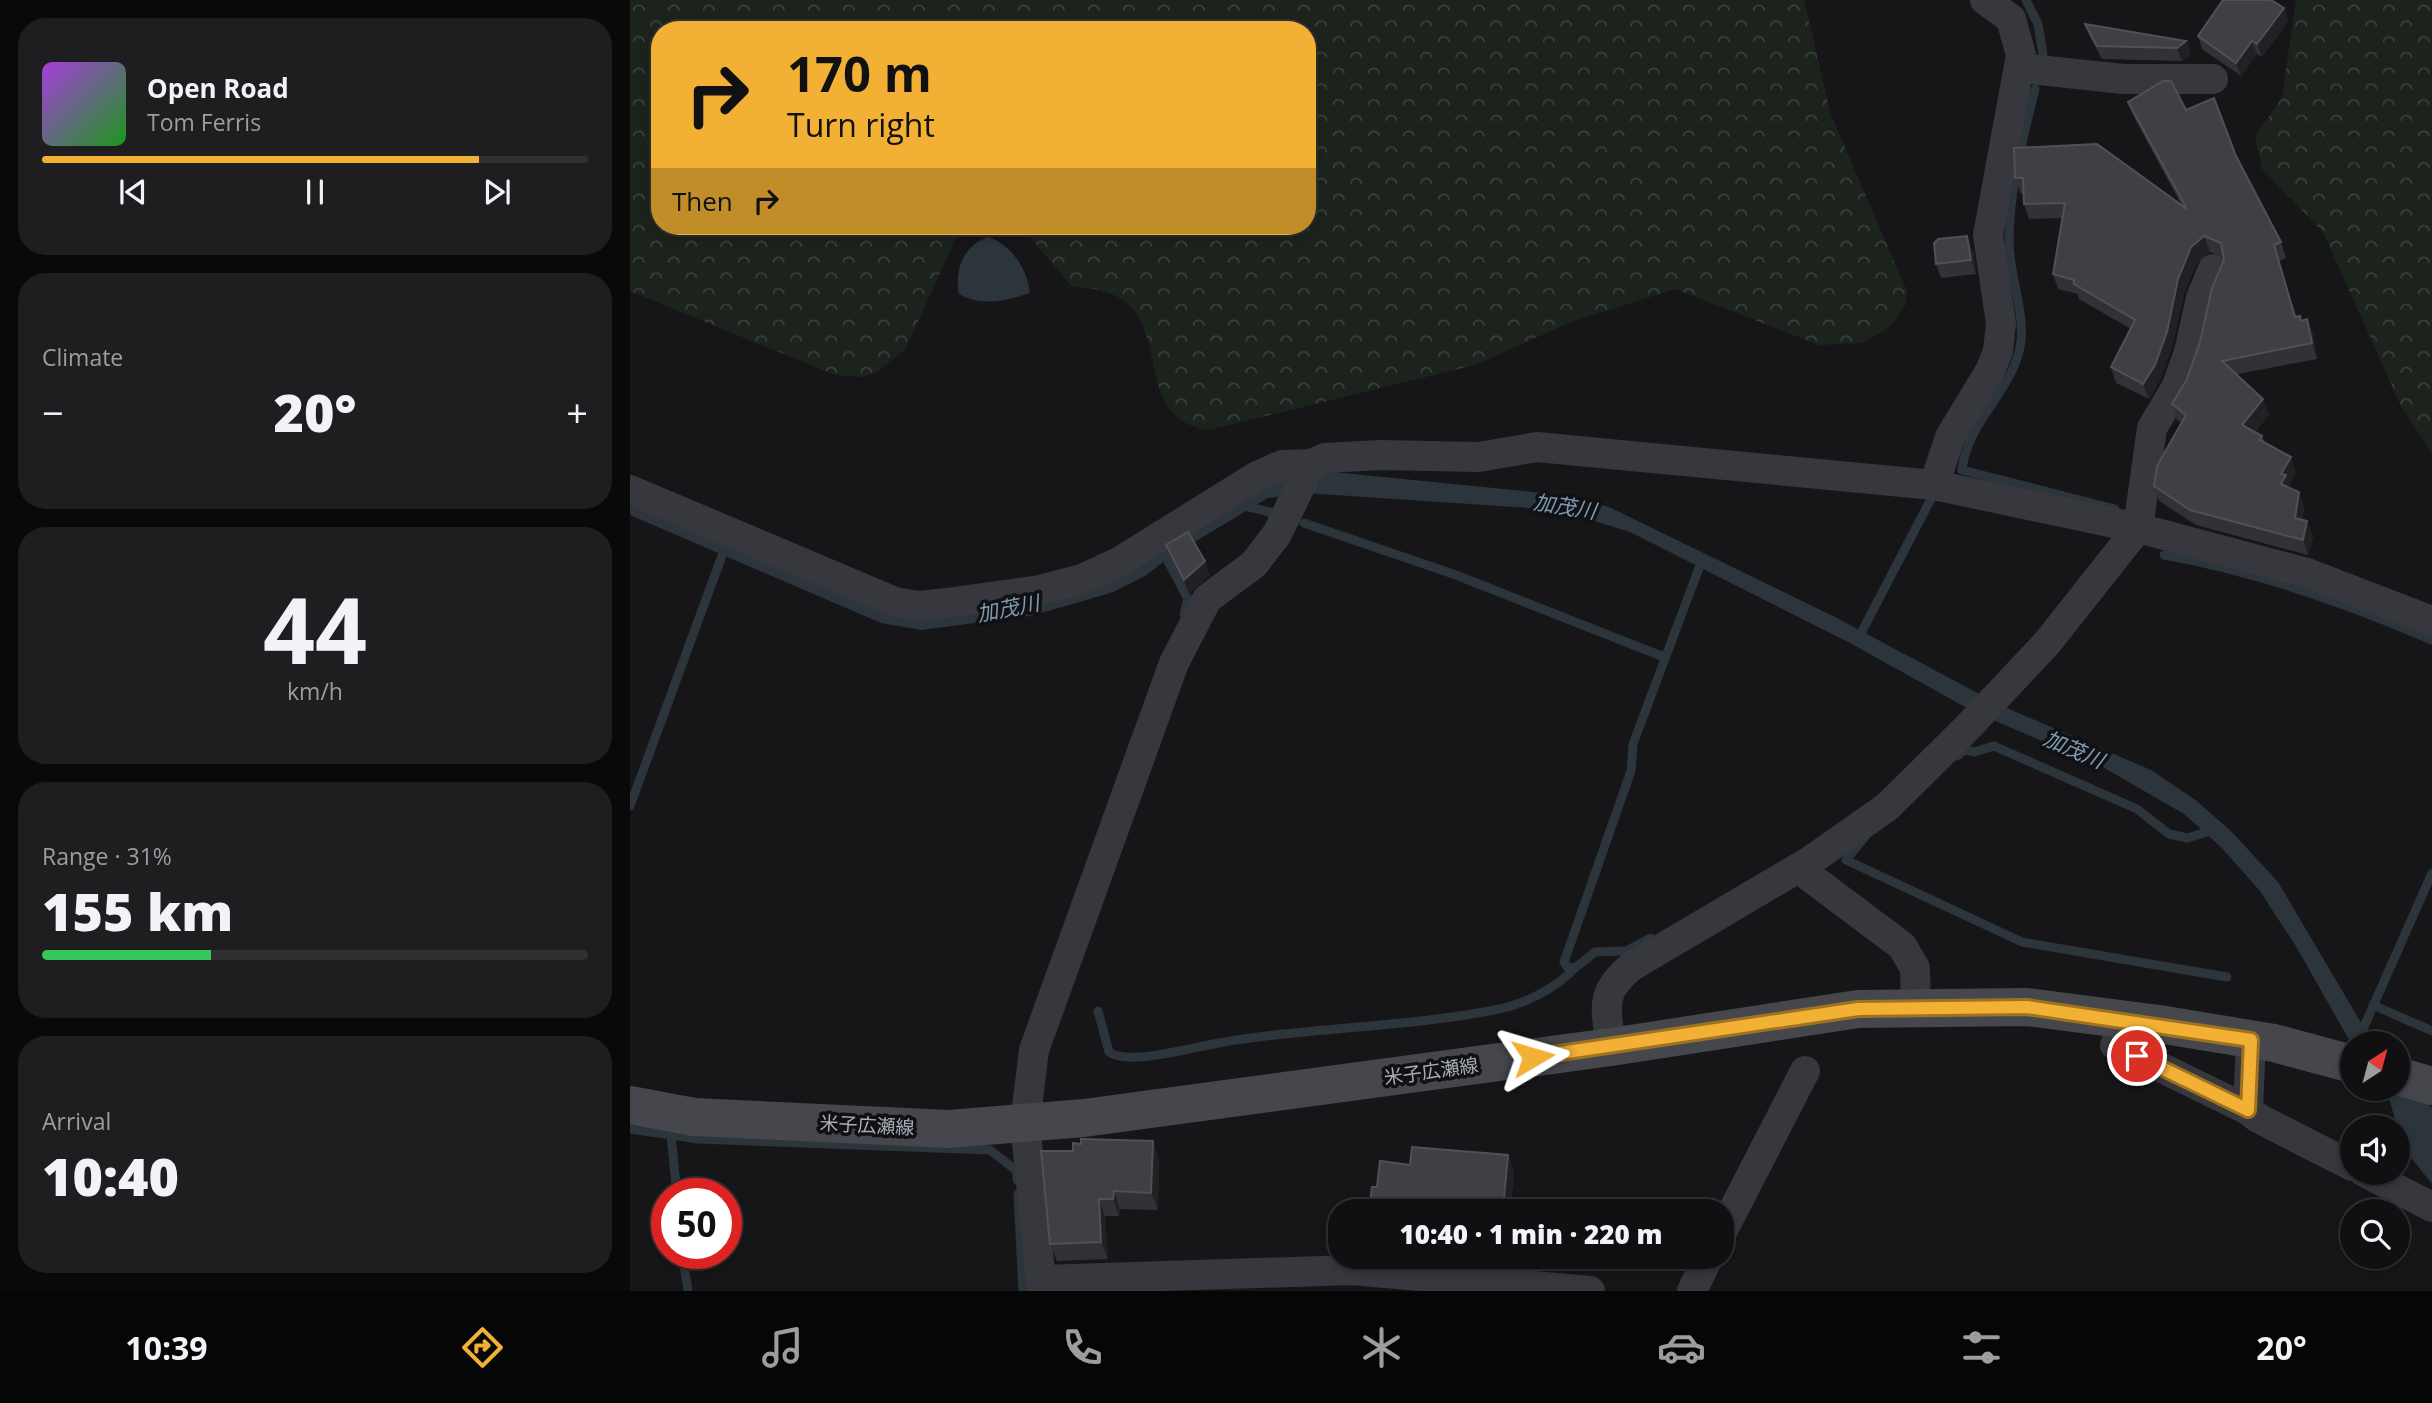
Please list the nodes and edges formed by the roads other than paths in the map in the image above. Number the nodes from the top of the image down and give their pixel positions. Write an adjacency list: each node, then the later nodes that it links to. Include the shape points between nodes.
1 (1985, 0): 2 (street, via 2011,19 2019,39)
2 (2020, 68): 3 (street, via 2123,79); 6 (street, via 1988,235 2001,323 1997,351 1950,437)
3 (2213, 79)
4 (2213, 269): 8 (street, via 2176,388 2152,428)
5 (1311, 464): 6 (street, via 1325,458 1380,455 1479,457 1537,447); 7 (street, via 1282,465 1257,476 1119,562 1082,579 1040,590 919,606 895,603); 21 (street, via 1277,534 1254,564 1207,599 1174,663 1034,1050)
6 (1934, 485): 8 (street)
7 (630, 490)
8 (2138, 528): 9 (street, via 2307,573); 10 (street, via 2047,643 1987,708 1887,807)
9 (2432, 621)
10 (1798, 868): 11 (street, via 1902,946 1915,968); 14 (street, via 1617,979 1607,996)
11 (1916, 1008): 12 (main road, 米子広瀬線, via 2027,1007); 14 (main road, 米子広瀬線, via 1858,1009)
12 (2251, 1040): 15 (main road, 米子広瀬線); 20 (street)
13 (2115, 1045): 20 (street)
14 (1611, 1047): 21 (main road, 米子広瀬線)
15 (2340, 1061)
16 (1805, 1071): 25 (street)
17 (2410, 1080): 18 (main road)
18 (2432, 1086)
19 (630, 1105): 21 (main road, 米子広瀬線, via 694,1117 949,1129)
20 (2248, 1110): 22 (street)
21 (1026, 1123): 27 (street)
22 (2340, 1160)
23 (2389, 1185): 24 (street)
24 (2432, 1207)
25 (1734, 1209)
26 (1703, 1269): 29 (street)
27 (1042, 1285): 28 (street, via 1352,1270)
28 (1590, 1291)
29 (1692, 1291)

